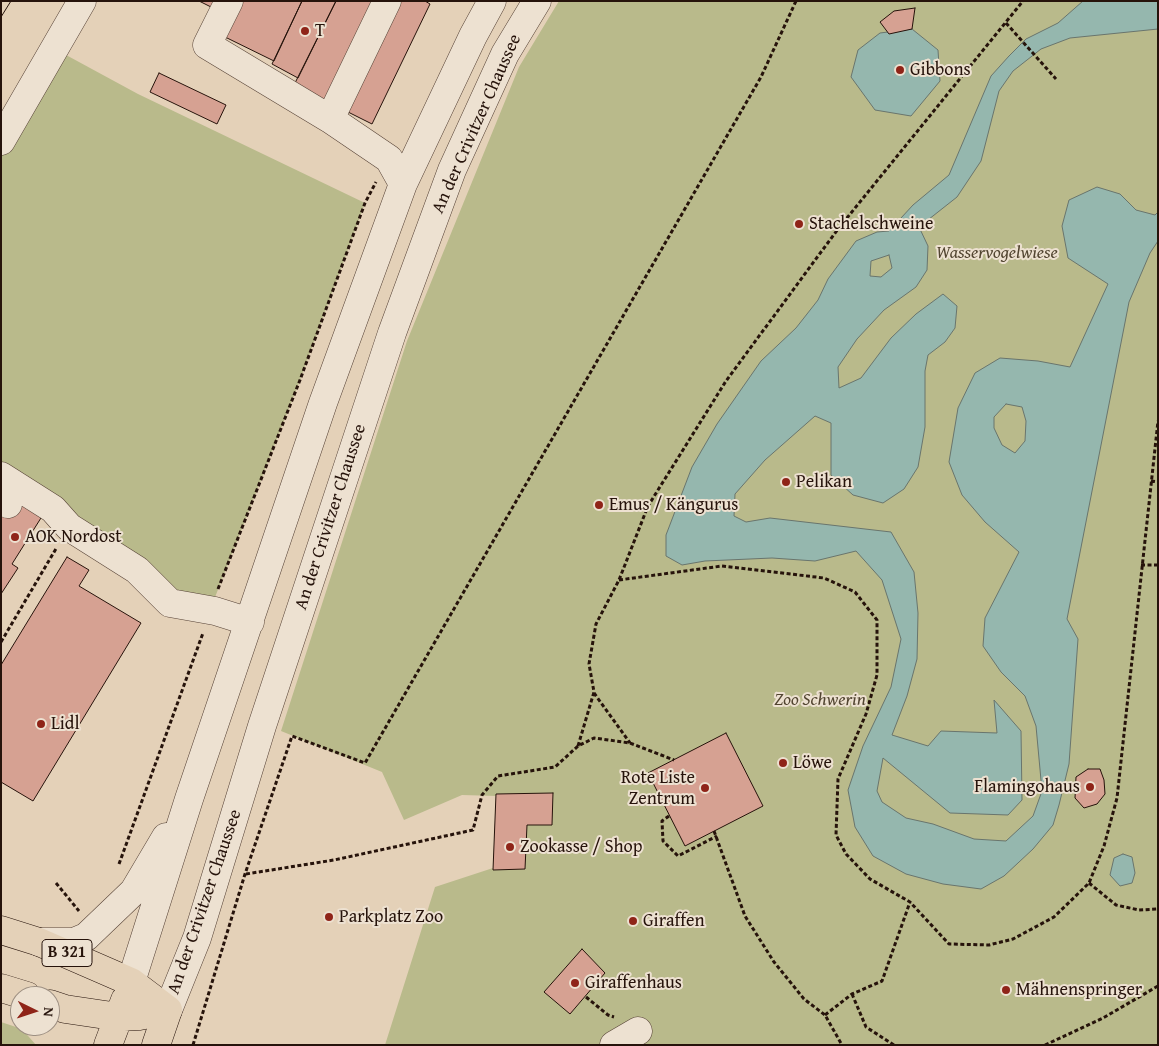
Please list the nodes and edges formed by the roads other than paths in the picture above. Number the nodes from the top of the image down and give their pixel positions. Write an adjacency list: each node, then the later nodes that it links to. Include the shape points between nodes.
1 (82, 1): 7 (street)
2 (229, 1): 6 (street, via 208,45)
3 (387, 1): 6 (street)
4 (492, 1): 8 (street)
5 (537, 1): 16 (street, An der Crivitzer Chaussee, via 505,54 452,170 392,333 262,726 197,938)
6 (330, 120): 8 (street, via 389,159)
7 (1, 141)
8 (402, 184): 10 (street, via 323,403)
9 (1, 476): 10 (street, via 53,509 69,527 137,570 170,603)
10 (250, 622): 11 (street)
11 (188, 799): 13 (street, via 134,891 86,937 74,942); 14 (street)
12 (1, 930): 13 (main road, B 321)
13 (39, 942): 14 (main road, B 321)
14 (131, 982): 16 (main road, B 321); 17 (main road)
15 (60, 1007): 17 (main road)
16 (168, 1010): 17 (main road); 20 (main road, An der Crivitzer Chaussee)
17 (118, 1017): 19 (main road)
18 (638, 1031): 21 (street)
19 (108, 1045)
20 (156, 1045)
21 (614, 1045)

